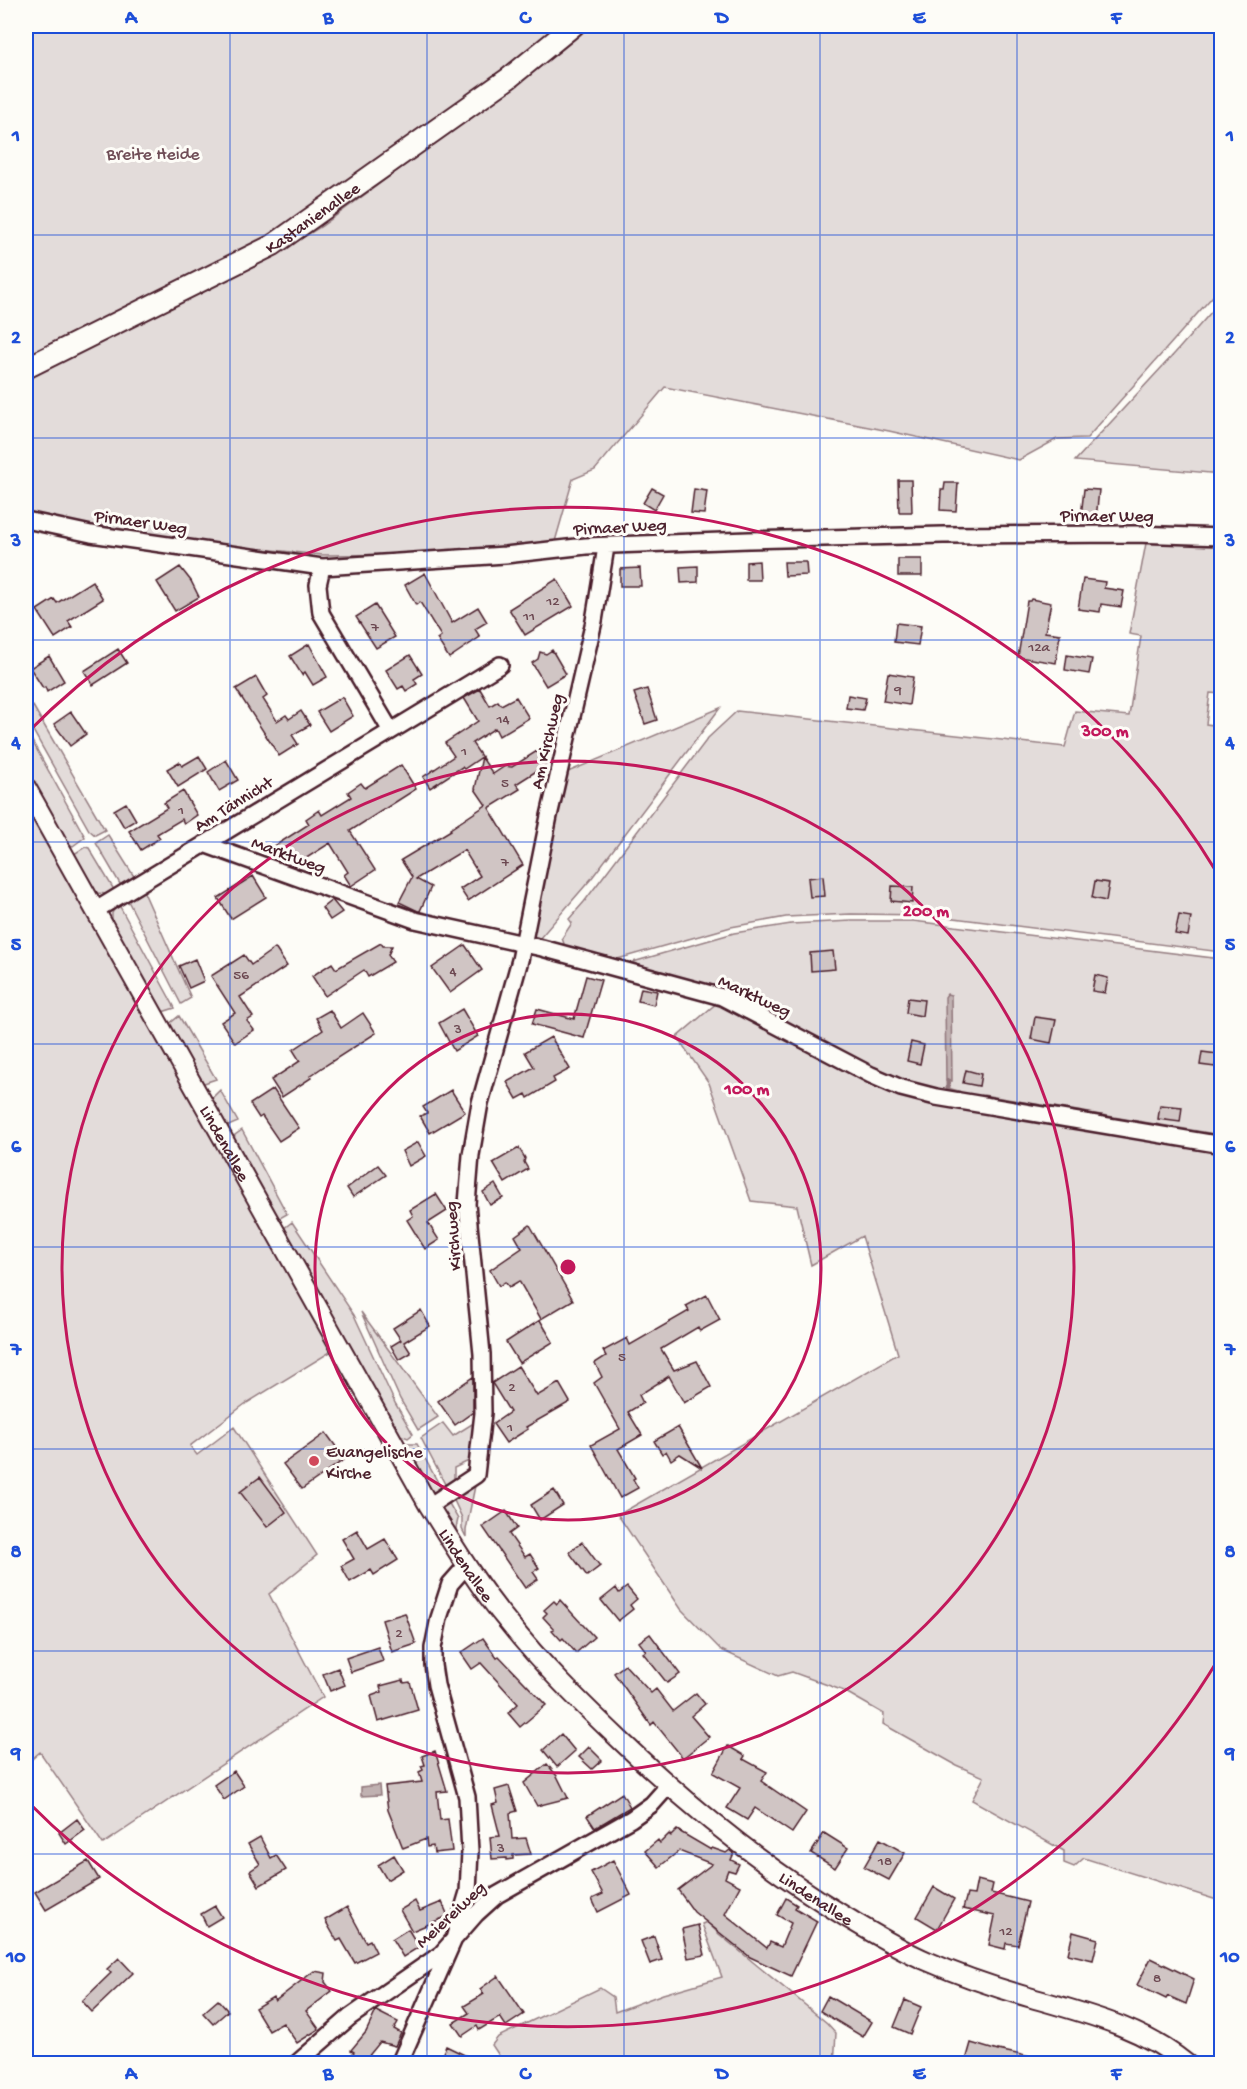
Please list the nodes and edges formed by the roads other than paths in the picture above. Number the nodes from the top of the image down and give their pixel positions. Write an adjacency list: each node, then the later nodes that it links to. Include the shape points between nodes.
1 (573, 26): 2 (main road, Kastanienallee, via 509,78 273,245)
2 (26, 368)
3 (26, 520): 6 (street, Pirnaer Weg, via 91,534)
4 (1221, 537): 5 (street, Pirnaer Weg, via 943,535)
5 (606, 547): 6 (street, Pirnaer Weg); 12 (street, Am Kirchweg, via 594,621)
6 (322, 567): 8 (street, via 318,585 321,613)
7 (500, 665): 8 (street, Am Tännicht)
8 (391, 731): 10 (street, Am Tännicht)
9 (26, 787): 11 (street, Lindenallee)
10 (204, 844): 11 (street, Am Tännicht); 12 (street, Marktweg, via 415,920)
11 (96, 910): 14 (street, Lindenallee)
12 (523, 944): 13 (street, Marktweg, via 722,997 901,1088); 14 (street, Kirchweg, via 480,1103 471,1155 467,1204 482,1354 483,1413 476,1475)
13 (1221, 1145)
14 (429, 1506): 15 (street, Lindenallee)
15 (466, 1566): 16 (street, Lindenallee, via 555,1678); 17 (street, via 450,1584 434,1648 436,1685 460,1767 469,1822 468,1892)
16 (668, 1786): 17 (street, Meiereiweg, via 631,1819 497,1895); 20 (street, Lindenallee, via 736,1843 796,1886 890,1943 992,1986 1122,2026 1160,2044)
17 (454, 1939): 18 (street, Meiereiweg, via 441,1954 350,2017); 19 (street)
18 (296, 2064)
19 (399, 2064)
20 (1187, 2064)

